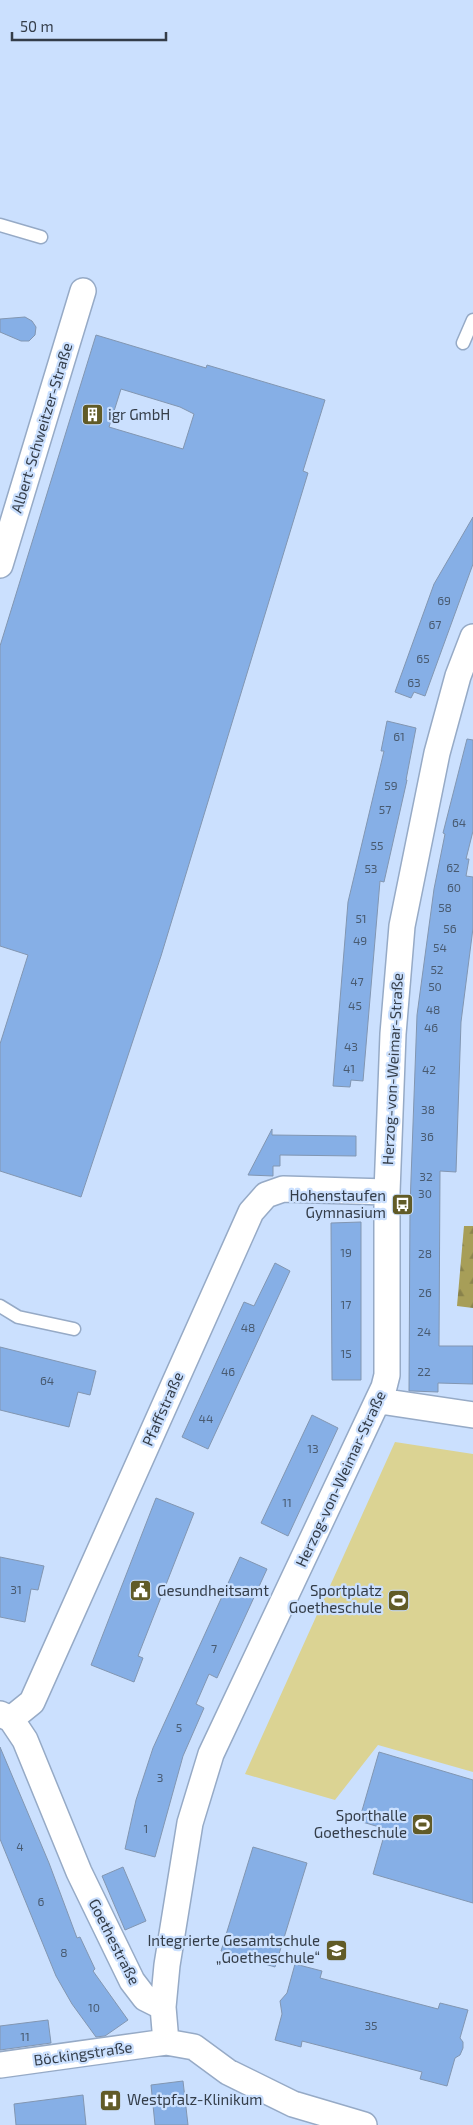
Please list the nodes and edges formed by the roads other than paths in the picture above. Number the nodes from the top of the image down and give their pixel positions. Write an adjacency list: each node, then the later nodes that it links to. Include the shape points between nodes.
1 (0, 225): 2 (lane)
2 (41, 237)
3 (83, 292): 6 (street, Albert-Schweitzer-Straße)
4 (473, 320): 5 (lane)
5 (463, 343)
6 (0, 565)
7 (473, 637): 8 (street, Herzog-von-Weimar-Straße, via 458,676 437,753 402,926 393,1034)
8 (387, 1192): 11 (street, Herzog-von-Weimar-Straße, via 387,1375); 13 (street, Pfaffstraße, via 284,1189 266,1194 251,1212 32,1702)
9 (0, 1306): 10 (lane, via 18,1318)
10 (74, 1329)
11 (380, 1401): 12 (street); 14 (street, Herzog-von-Weimar-Straße, via 212,1754 190,1824)
12 (473, 1415)
13 (5, 1716): 14 (street, Goethestraße, via 25,1740 79,1872 132,1981 145,1998)
14 (163, 2006): 15 (street)
15 (166, 2042): 16 (street, Böckingstraße); 17 (street, via 194,2047 228,2072 293,2104)
16 (0, 2065)
17 (364, 2125)

